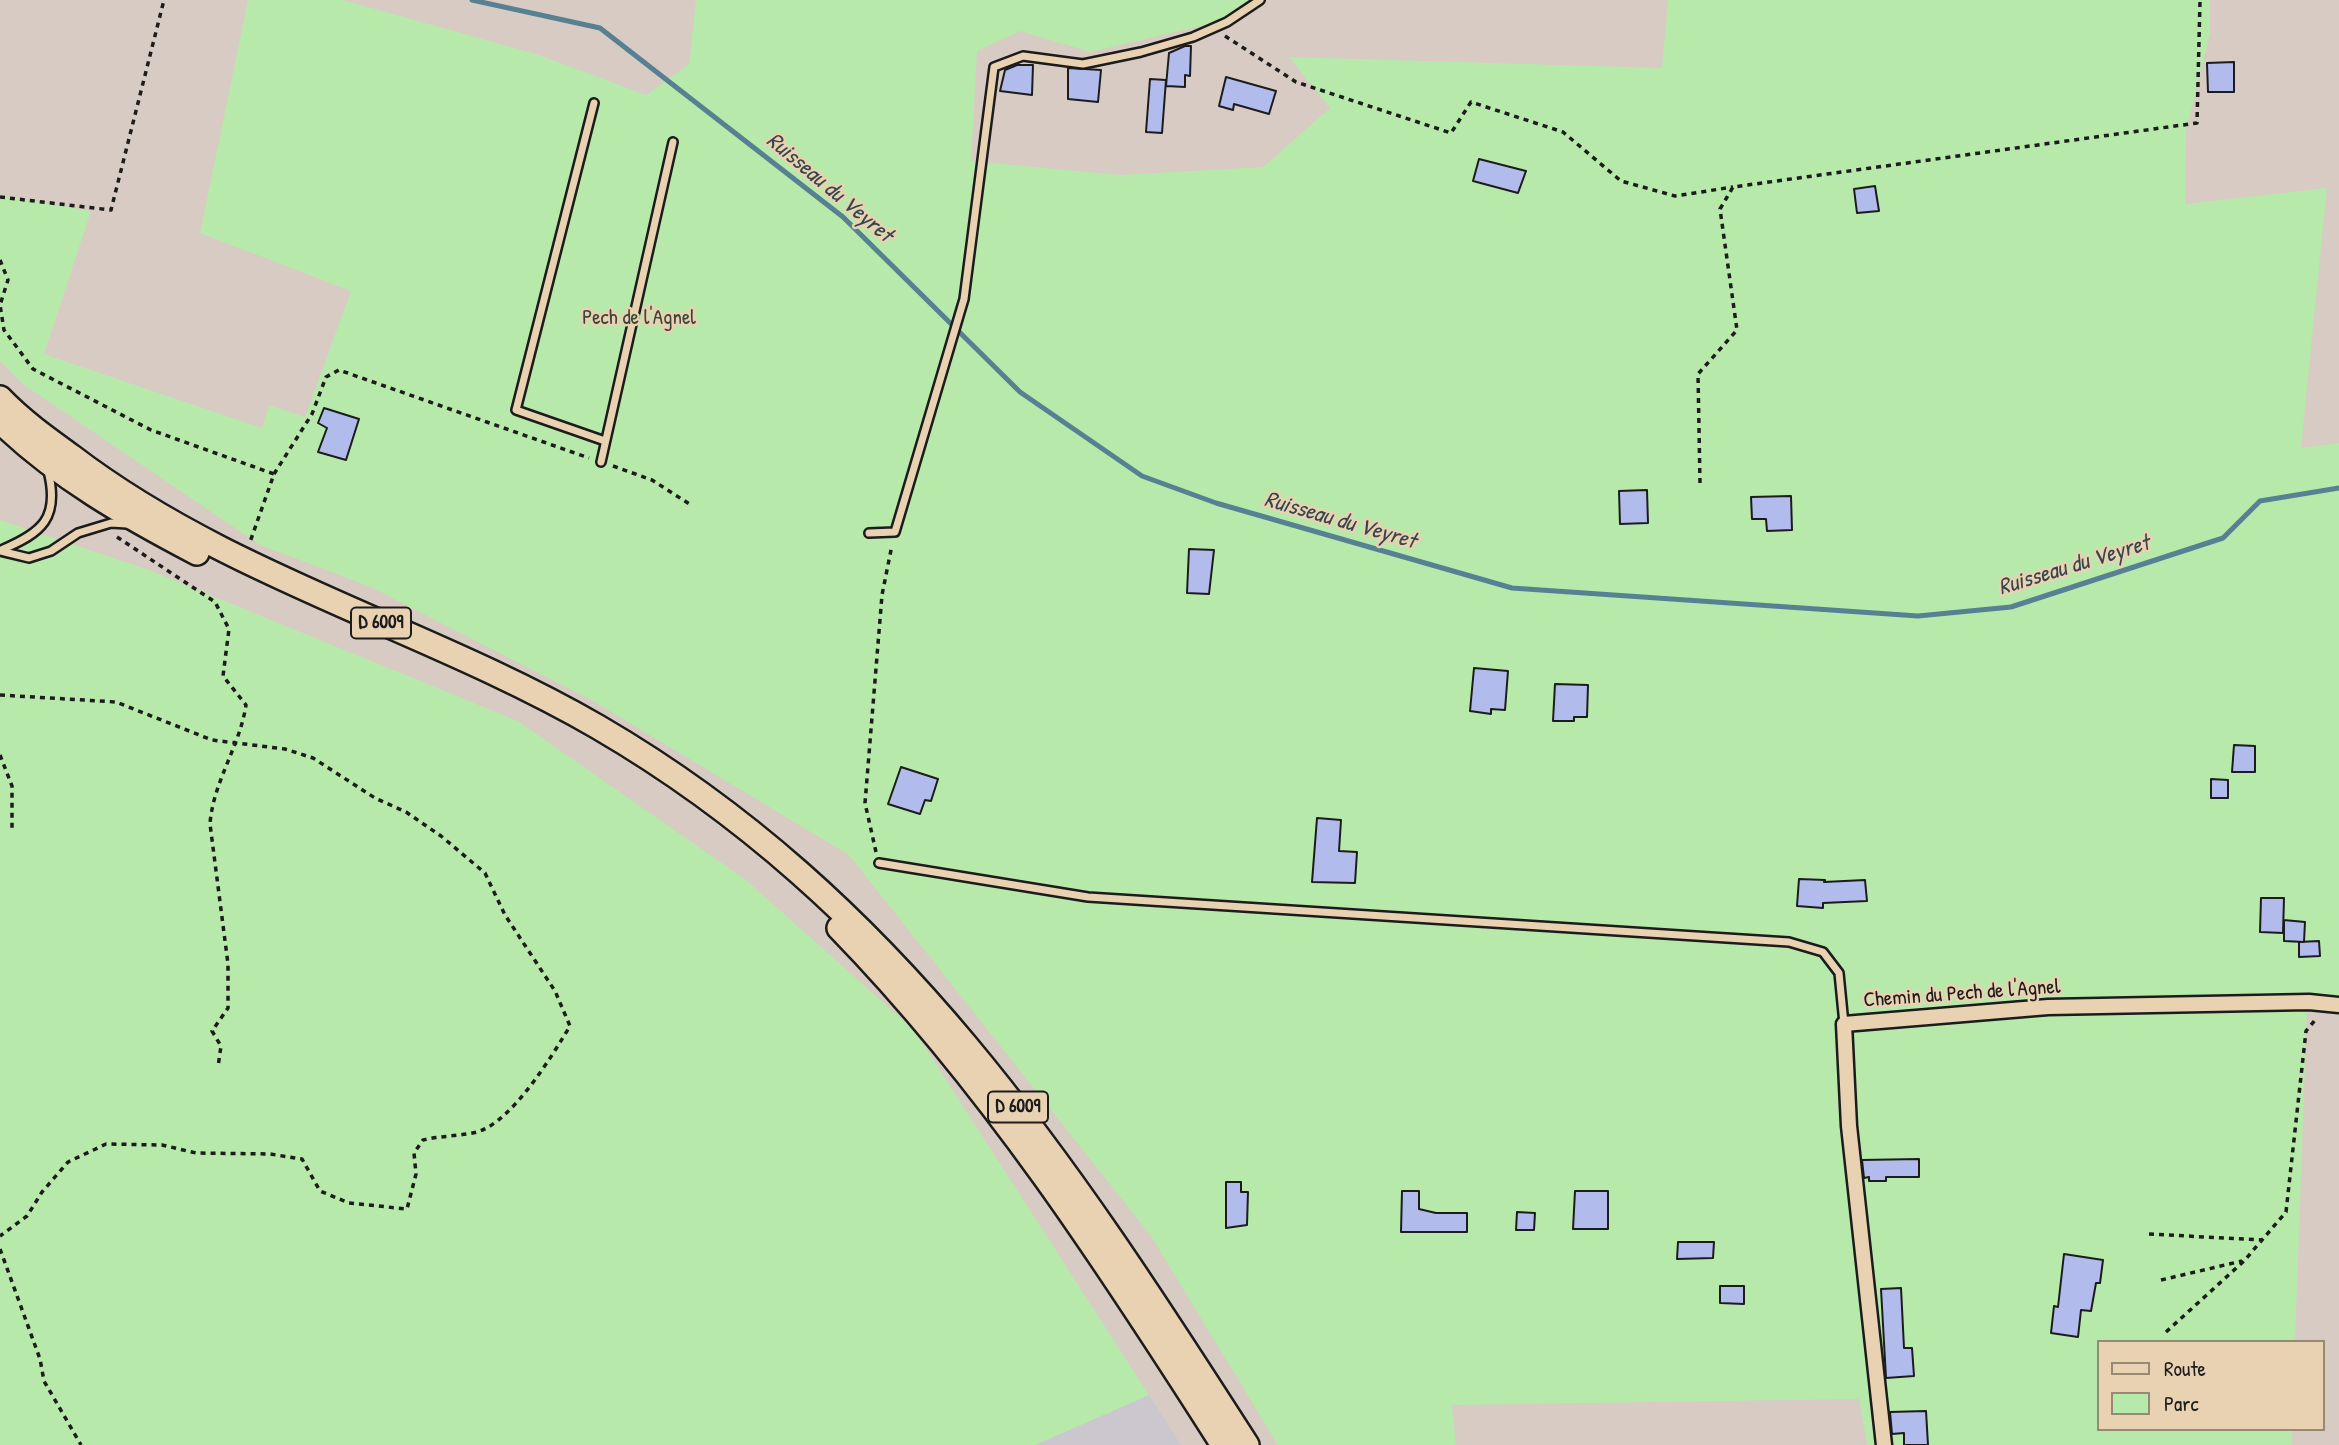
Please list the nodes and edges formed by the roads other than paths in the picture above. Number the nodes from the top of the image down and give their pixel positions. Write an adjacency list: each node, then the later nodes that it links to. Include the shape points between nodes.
1 (1260, 0): 10 (lane, via 1213,28 1141,52 1083,64 1023,56 994,67 964,299 895,532)
2 (594, 103): 6 (lane, via 516,410)
3 (673, 142): 6 (lane)
4 (0, 398): 16 (main road, D 6009, via 96,475 146,508 244,561 513,683 595,726 723,809 808,877 922,992 1031,1124 1143,1283)
5 (0, 421): 7 (main road, D 6009)
6 (605, 441): 8 (lane)
7 (37, 452): 9 (main road, D 6009); 11 (lane, via 48,472 53,499 47,519 31,538)
8 (601, 462)
9 (142, 524): 11 (lane, via 101,526 29,558); 15 (main road, D 6009, via 251,581 515,699 584,736 675,793 768,862 904,995 970,1074 1092,1241)
10 (869, 533)
11 (0, 551)
12 (879, 863): 14 (lane, via 1088,897 1789,942 1823,952 1839,973)
13 (2334, 1004): 14 (street, Chemin du Pech de l'Agnel, via 2048,1007)
14 (1843, 1024): 17 (street, Chemin du Pech de l'Agnel, via 1849,1126)
15 (1223, 1445)
16 (1247, 1445)
17 (1884, 1445)

